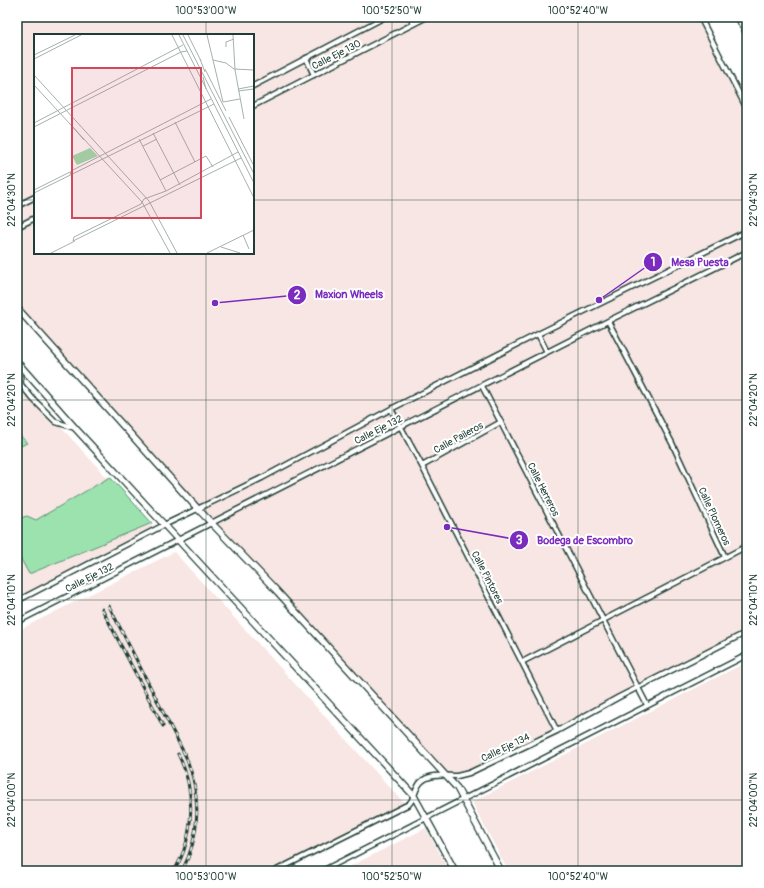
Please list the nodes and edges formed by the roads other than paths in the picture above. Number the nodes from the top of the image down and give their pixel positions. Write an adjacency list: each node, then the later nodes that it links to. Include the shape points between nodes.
1 (385, 17): 8 (street, Calle Eje 130)
2 (411, 17): 6 (street)
3 (427, 17): 6 (street, Calle Eje 130)
4 (700, 17): 12 (street)
5 (738, 17): 7 (street)
6 (412, 24): 9 (street, Calle Eje 130)
7 (747, 34)
8 (306, 58): 9 (street); 10 (street, Calle Eje 130)
9 (314, 75): 11 (street, Calle Eje 130)
10 (254, 85)
11 (254, 105)
12 (747, 109)
13 (34, 198): 14 (street)
14 (17, 206)
15 (34, 218): 16 (street)
16 (17, 227)
17 (747, 231): 21 (street, Calle Eje 132)
18 (747, 252): 20 (street, Calle Eje 132)
19 (17, 308): 32 (street)
20 (608, 321): 22 (street, Calle Eje 132); 37 (street, Calle Plomeros, via 672,443)
21 (538, 334): 22 (street); 27 (street, Calle Eje 132)
22 (547, 352): 26 (street, Calle Eje 132)
23 (18, 363): 25 (street); 30 (street)
24 (17, 380): 25 (street)
25 (21, 385): 30 (street, via 56,422)
26 (482, 386): 28 (street, Calle Herreros); 29 (street, Calle Eje 132)
27 (392, 410): 29 (street, Calle Pintores); 32 (street, Calle Eje 132)
28 (501, 422): 31 (street, Calle Paileros); 39 (street, Calle Herreros)
29 (401, 426): 31 (street, Calle Pintores); 33 (street, Calle Eje 132)
30 (76, 429): 34 (street)
31 (422, 466): 43 (street, Calle Pintores)
32 (198, 509): 33 (street); 34 (street, Calle Eje 132)
33 (212, 523): 35 (street, Calle Eje 132); 47 (street)
34 (164, 525): 35 (street); 38 (street, Calle Eje 132)
35 (178, 540): 40 (street, Calle Eje 132); 48 (street)
36 (747, 546): 37 (street)
37 (725, 557): 39 (street, Calle Plomeros)
38 (17, 601)
39 (603, 621): 43 (street, Calle Plomeros); 44 (street, Calle Herreros)
40 (17, 622)
41 (747, 632): 44 (street, Calle Eje 134)
42 (747, 655): 45 (street)
43 (522, 662): 46 (street, Calle Pintores)
44 (638, 688): 45 (street, Calle Herreros); 46 (street, Calle Eje 134)
45 (647, 705): 49 (street)
46 (557, 731): 47 (street, Calle Eje 134, via 469,773)
47 (446, 776): 48 (street, Calle Eje 134, via 423,780); 49 (street, via 457,788)
48 (414, 796): 50 (street); 51 (street, Calle Eje 134, via 409,804)
49 (462, 799): 50 (street); 54 (street)
50 (426, 817): 52 (street); 53 (street)
51 (275, 871)
52 (322, 871)
53 (455, 871)
54 (501, 871)

